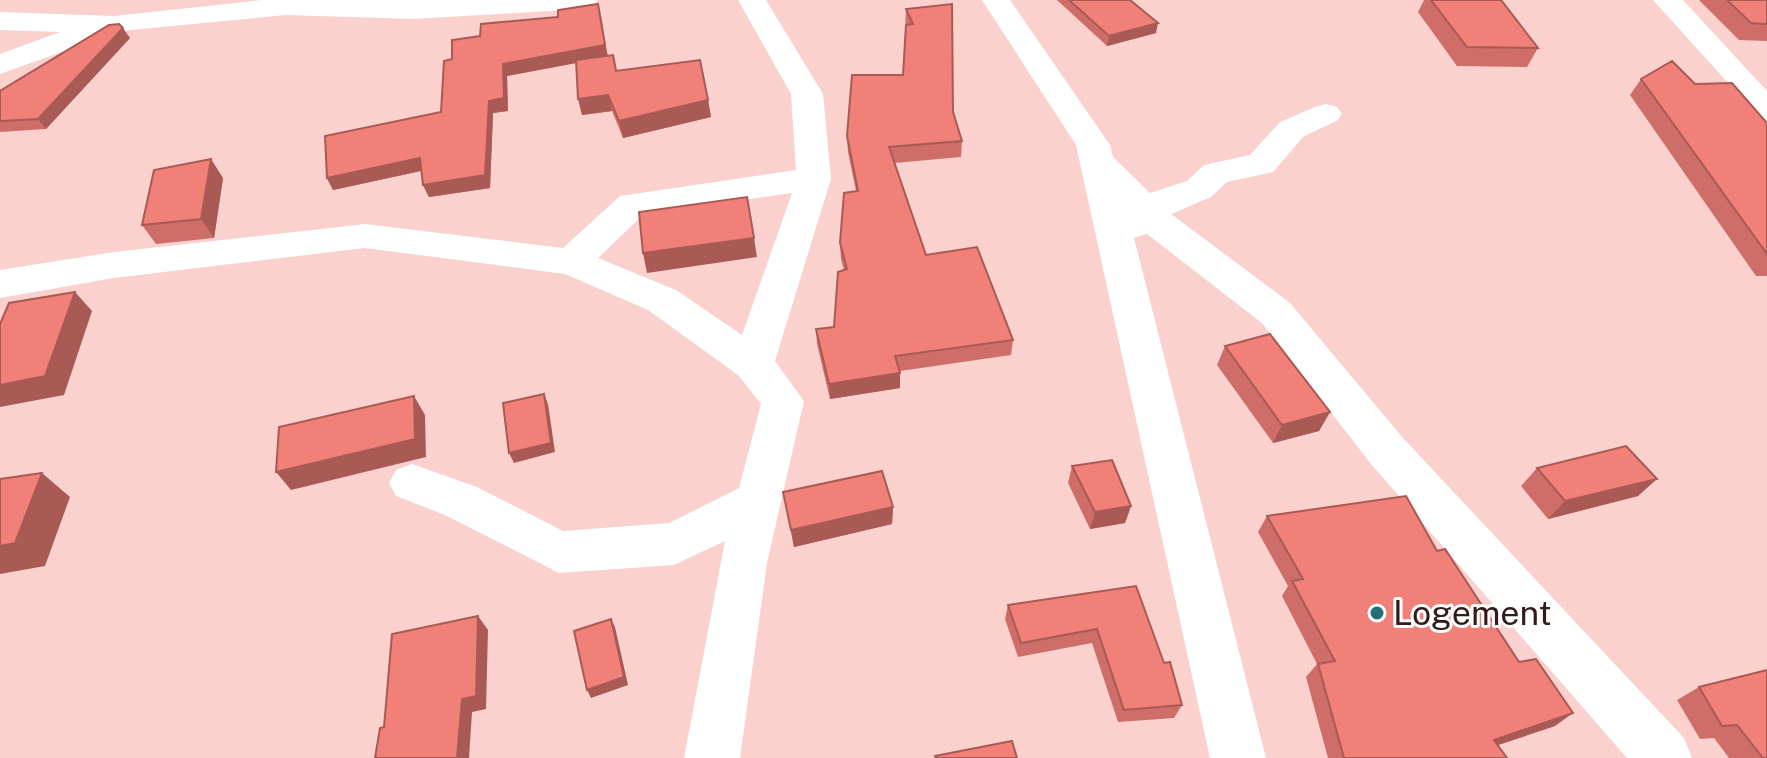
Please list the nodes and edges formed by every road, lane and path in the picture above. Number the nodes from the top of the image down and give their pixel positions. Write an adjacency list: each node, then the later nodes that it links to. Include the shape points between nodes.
1 (583, 0): 5 (street, via 414,10 286,6)
2 (752, 0): 10 (street, via 807,94)
3 (996, 0): 11 (street, via 1093,145)
4 (1667, 0): 8 (street)
5 (137, 15): 6 (street); 7 (street)
6 (0, 21)
7 (0, 65)
8 (1767, 112)
9 (1326, 114): 11 (street, via 1292,129 1261,164 1216,173 1199,189 1161,202)
10 (814, 179): 12 (street, via 633,204); 14 (street)
11 (1132, 225): 18 (street); 19 (street, via 1169,234 1276,313 1387,451)
12 (571, 262): 13 (street, via 365,236); 14 (street, via 662,300)
13 (0, 284)
14 (753, 364): 16 (street, via 783,401)
15 (412, 483): 16 (street, via 461,501 559,552 674,544)
16 (759, 500): 17 (street, via 743,563)
17 (712, 758)
18 (1238, 758)
19 (1664, 758)

